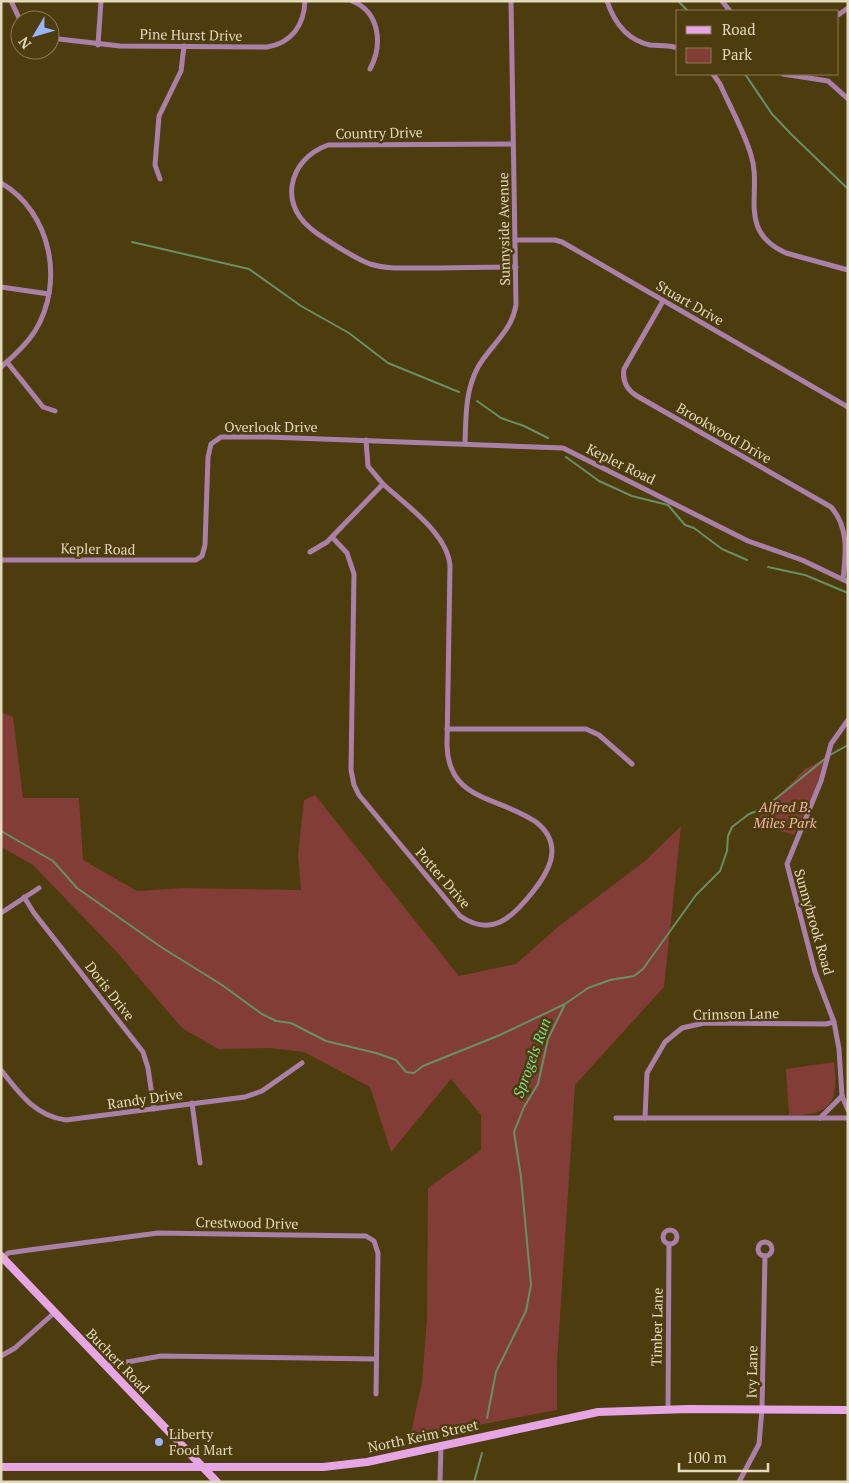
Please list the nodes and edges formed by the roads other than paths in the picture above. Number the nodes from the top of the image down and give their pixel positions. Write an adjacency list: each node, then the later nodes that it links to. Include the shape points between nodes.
1 (101, 1): 7 (street)
2 (305, 1): 8 (street, Pine Hurst Drive, via 298,29 275,46)
3 (352, 1): 10 (street, via 367,11 376,24 377,57)
4 (511, 1): 14 (street, Sunnyside Avenue)
5 (607, 1): 9 (street, via 616,23 633,38 650,45)
6 (60, 39): 7 (street, Pine Hurst Drive)
7 (98, 45): 8 (street, Pine Hurst Drive)
8 (184, 46): 15 (street, via 182,72 159,116 155,165)
9 (676, 48)
10 (370, 69)
11 (713, 75): 19 (street, via 720,84 751,155 754,215 766,240 786,253)
12 (789, 75): 13 (street, via 830,82)
13 (848, 99)
14 (513, 144): 17 (street, Sunnyside Avenue); 18 (street, Country Drive, via 328,145 304,160 292,190 296,212 307,227 371,264 392,267)
15 (160, 179)
16 (1, 183): 21 (street, via 24,201 44,233 50,260)
17 (515, 240): 18 (street, Sunnyside Avenue); 22 (street, Stuart Drive, via 559,241)
18 (516, 267): 28 (street, Sunnyside Avenue, via 515,312 473,379 466,407)
19 (848, 270)
20 (1, 287): 21 (street)
21 (49, 294): 23 (street, via 36,330)
22 (663, 301): 25 (street, Stuart Drive); 34 (street, Brookwood Drive, via 624,369 626,387 831,507 843,527)
23 (7, 362): 24 (street); 26 (street, via 43,407)
24 (1, 367)
25 (848, 407)
26 (55, 410)
27 (366, 440): 28 (street, Kepler Road); 29 (street, Potter Drive, via 368,466); 33 (street, Overlook Drive, via 216,439 211,444 208,457 205,545 202,556)
28 (465, 443): 34 (street, Kepler Road, via 562,448 748,541 802,560)
29 (383, 484): 30 (street); 36 (street, Potter Drive, via 438,537 448,553)
30 (332, 537): 31 (street); 36 (street, Potter Drive, via 347,553 354,574 351,770 354,785 456,912 469,922 493,925 514,913 545,877 551,864 551,844 545,830 536,822 469,790 456,779 447,758)
31 (310, 552)
32 (1, 560): 33 (street, Kepler Road)
33 (194, 561)
34 (845, 581)
35 (848, 720): 41 (street, Sunnybrook Road, via 828,750 816,794 786,864 815,972)
36 (447, 729): 37 (street, via 586,729 599,735)
37 (632, 764)
38 (39, 888): 39 (street)
39 (24, 897): 40 (street); 46 (street, Doris Drive, via 143,1052)
40 (1, 913)
41 (834, 1022): 44 (street, Sunnybrook Road); 49 (street, Crimson Lane, via 704,1023 686,1026 665,1042 647,1073)
42 (302, 1063): 45 (street, Randy Drive, via 254,1095)
43 (1, 1070): 46 (street, Randy Drive, via 28,1103 54,1117 66,1120)
44 (842, 1096): 47 (street, Sunnybrook Road); 50 (street)
45 (192, 1103): 46 (street, Randy Drive); 52 (street)
46 (154, 1110)
47 (848, 1110)
48 (616, 1118): 49 (street)
49 (645, 1118): 50 (street)
50 (819, 1118): 51 (street)
51 (848, 1118)
52 (200, 1162)
53 (669, 1244): 61 (street, Timber Lane)
54 (765, 1256): 62 (street, Ivy Lane)
55 (2, 1257): 56 (street, Buchert Road); 58 (street, Crestwood Drive, via 8,1253 158,1233 366,1236 374,1241 378,1253)
56 (54, 1313): 57 (street, via 15,1348); 59 (street, Buchert Road)
57 (1, 1356)
58 (376, 1359): 59 (street, via 161,1356); 60 (street, Crestwood Drive)
59 (105, 1366): 66 (street, Buchert Road)
60 (376, 1394)
61 (668, 1409): 62 (street, North Keim Street); 64 (street, North Keim Street, via 589,1413)
62 (762, 1409): 63 (street, North Keim Street); 69 (street, Ivy Lane, via 760,1444)
63 (848, 1410)
64 (441, 1445): 66 (street, North Keim Street, via 339,1466); 68 (street)
65 (1, 1467): 66 (street, North Keim Street)
66 (204, 1468): 67 (street, Buchert Road)
67 (217, 1482)
68 (440, 1482)
69 (739, 1482)

